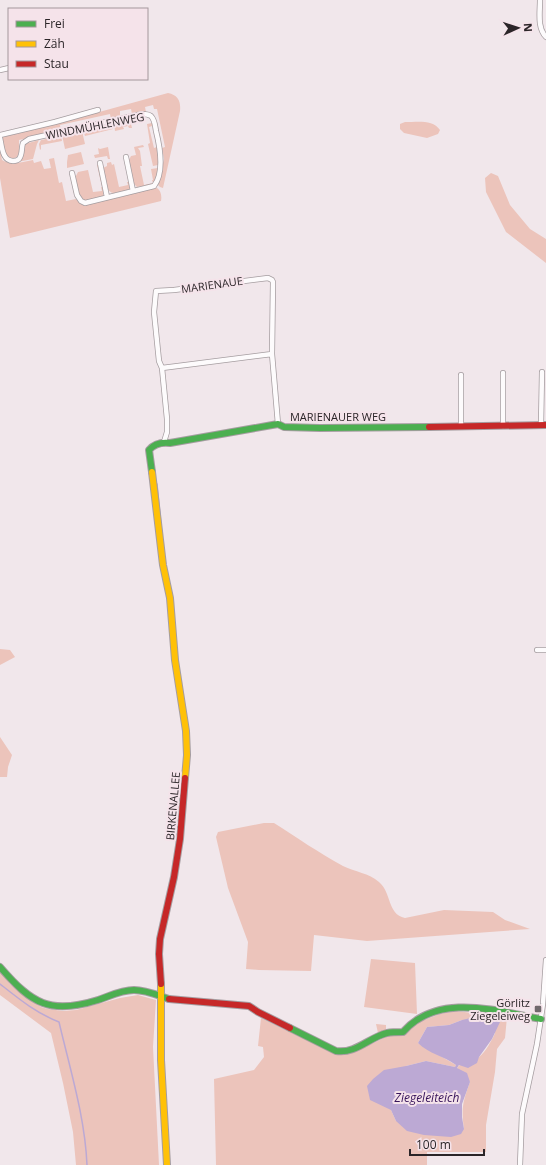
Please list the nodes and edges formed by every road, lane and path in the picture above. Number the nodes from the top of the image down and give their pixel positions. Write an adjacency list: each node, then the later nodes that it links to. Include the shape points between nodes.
1 (540, 0): 2 (street, via 540,26)
2 (546, 37)
3 (98, 110): 4 (street, WINDMÜHLENWEG)
4 (0, 136): 8 (street, WINDMÜHLENWEG, via 5,157 14,161 18,160 23,143 29,139 142,114 149,115 155,123 160,149 157,182 154,186)
5 (126, 157): 8 (street)
6 (100, 163): 9 (street)
7 (72, 173): 9 (street, WINDMÜHLENWEG, via 81,201)
8 (133, 191): 9 (street, WINDMÜHLENWEG)
9 (107, 198)
10 (272, 354): 11 (street); 11 (street, MARIENAUE, via 273,282 270,278 156,291 154,312); 15 (street, MARIENAUE)
11 (162, 368): 19 (street, MARIENAUE, via 167,419)
12 (542, 372): 16 (street, MARIENAUER WEG)
13 (503, 373): 18 (street)
14 (462, 375): 17 (street)
15 (278, 424): 17 (street, MARIENAUER WEG, via 284,428); 19 (street, MARIENAUER WEG)
16 (544, 425): 18 (street, MARIENAUER WEG)
17 (461, 426): 18 (street, MARIENAUER WEG)
18 (503, 426)
19 (164, 442): 20 (street, MARIENAUER WEG, via 152,446)
20 (149, 450): 25 (street, BIRKENALLEE, via 163,566 170,598 187,755 180,839 160,939)
21 (537, 650): 22 (street)
22 (546, 650)
23 (546, 960): 26 (street)
24 (0, 967): 25 (street, via 33,999 49,1006 76,1006 134,990)
25 (162, 996): 26 (street, via 173,1000 249,1006 336,1051 344,1052 387,1034 403,1032 411,1024 440,1009 480,1008); 27 (street, BIRKENALLEE, via 161,1060)
26 (541, 1019): 28 (street, via 522,1114)
27 (167, 1165)
28 (520, 1165)

